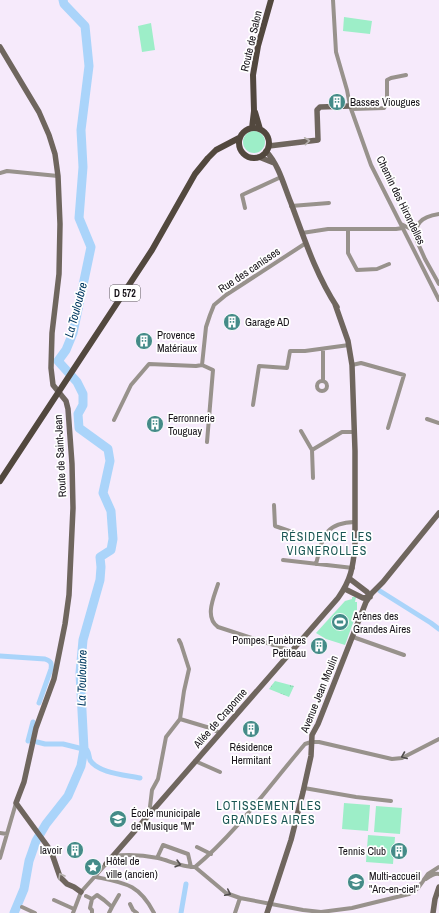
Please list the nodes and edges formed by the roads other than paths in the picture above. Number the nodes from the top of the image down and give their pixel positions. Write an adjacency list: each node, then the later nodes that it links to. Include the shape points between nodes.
1 (271, 0): 6 (main road, Route de Salon, via 253,75)
2 (333, 0): 5 (street, Chemin des Hirondelles, via 336,52)
3 (0, 47): 16 (street, Route de Saint-Jean, via 39,112 55,154)
4 (406, 75): 5 (street, via 387,80 387,102 384,108)
5 (351, 108): 12 (street, one-way to 5, via 318,140 317,110 320,106); 22 (street, Chemin des Hirondelles, via 371,166)
6 (254, 111): 7 (main road, Route de Salon); 8 (main road, Route de Salon)
7 (252, 128): 8 (main road); 9 (main road, via 244,131)
8 (260, 129): 12 (main road, via 267,136)
9 (239, 138): 10 (main road, D 572); 11 (main road)
10 (225, 144): 11 (main road); 36 (main road, D 572, via 216,150 195,174 152,250)
11 (239, 147): 13 (main road, via 245,155)
12 (268, 148): 13 (main road); 14 (street)
13 (259, 157): 14 (street)
14 (274, 163): 17 (street)
15 (0, 173): 16 (street, via 7,171)
16 (58, 176): 36 (street, Route de Saint-Jean, via 59,274 50,368 53,385)
17 (281, 177): 19 (street); 20 (street, via 242,195)
18 (329, 203): 19 (street)
19 (291, 206): 25 (street)
20 (245, 208)
21 (439, 214): 24 (street, via 422,220 416,230)
22 (402, 226): 23 (street, via 396,229); 24 (street); 29 (street, Chemin des Hirondelles)
23 (348, 229): 25 (street); 27 (street, via 348,253 357,270 377,269)
24 (412, 230): 28 (street)
25 (302, 233): 26 (street)
26 (306, 243): 30 (street); 34 (street, Rue des canisses, via 214,305 206,327)
27 (388, 264)
28 (439, 284)
29 (439, 300)
30 (335, 304): 31 (street); 33 (street, via 343,317 353,345)
31 (349, 345): 32 (street); 33 (street)
32 (323, 349): 35 (street); 37 (street, via 290,351 287,368 259,366)
33 (354, 364): 41 (street, via 361,363 404,375); 43 (street, Allée de Craponne)
34 (202, 365): 39 (street, via 149,364 131,385); 44 (street, via 213,370)
35 (323, 381)
36 (60, 392): 47 (main road, D 572); 71 (street, Route de Saint-Jean, via 68,409 72,464 73,508 69,595 54,679 34,734 24,782)
37 (253, 405)
38 (427, 419): 40 (street)
39 (114, 420)
40 (439, 423)
41 (388, 428)
42 (301, 431): 45 (street)
43 (355, 432): 45 (street, via 342,432); 50 (street, Allée de Craponne)
44 (207, 442)
45 (312, 450): 46 (street)
46 (313, 478)
47 (0, 481)
48 (274, 505): 51 (street, via 275,526 298,534)
49 (439, 513): 58 (street, Avenue Jean Moulin)
50 (355, 522): 51 (street, via 332,527); 54 (street, Allée de Craponne)
51 (324, 536): 53 (street)
52 (283, 560): 53 (street)
53 (316, 564): 54 (street)
54 (353, 568): 55 (street, Allée de Craponne)
55 (350, 579): 57 (street, Allée de Craponne); 58 (street)
56 (218, 584): 61 (street, via 210,612 213,623)
57 (345, 589): 58 (street, via 363,598); 61 (street, Allée de Craponne)
58 (370, 597): 59 (street, Avenue Jean Moulin)
59 (353, 637): 62 (street); 66 (street, Avenue Jean Moulin)
60 (179, 640): 63 (street, via 189,669)
61 (292, 650): 64 (street, Allée de Craponne)
62 (404, 655)
63 (180, 719): 64 (street); 72 (street, via 166,738 158,780 152,790)
64 (220, 733): 67 (street, Allée de Craponne)
65 (439, 739): 66 (street, one-way to 66, via 402,758 392,759)
66 (311, 742): 69 (street, via 311,756); 76 (street, Avenue Jean Moulin, via 304,744)
67 (196, 761): 68 (street); 72 (street, Allée de Craponne)
68 (220, 772)
69 (304, 788): 70 (street); 92 (street)
70 (391, 802)
71 (16, 803): 74 (street); 87 (street, one-way to 71, via 60,877 51,851)
72 (149, 815): 77 (street, Allée de Craponne)
73 (0, 833): 74 (street)
74 (7, 834): 78 (street)
75 (197, 847): 76 (street)
76 (211, 854): 81 (street, Avenue Jean Moulin)
77 (112, 857): 79 (street, via 140,855); 80 (street, Allée de Craponne)
78 (0, 858)
79 (157, 858): 81 (street, one-way to 81); 81 (street, via 163,845 188,854)
80 (106, 864): 84 (street, Allée de Craponne)
81 (193, 867): 89 (street, one-way to 89, via 226,893)
82 (439, 867): 85 (street, via 428,874)
83 (439, 874): 85 (street, via 430,876)
84 (96, 877): 87 (street, Allée de Craponne); 103 (street, via 127,884 140,893)
85 (422, 882): 98 (street, via 409,894 352,908)
86 (439, 887): 106 (street, via 434,899)
87 (83, 894): 91 (street); 96 (street)
88 (119, 895): 95 (street)
89 (240, 898): 92 (street); 104 (street)
90 (54, 900): 96 (street)
91 (92, 900): 95 (street, via 97,895); 100 (street)
92 (271, 903): 97 (street); 105 (street)
93 (130, 904): 102 (street, via 132,910)
94 (22, 906): 99 (street)
95 (112, 907): 101 (street)
96 (74, 911)
97 (313, 912): 98 (street)
98 (321, 912)
99 (35, 913)
100 (92, 913)
101 (108, 913)
102 (137, 913)
103 (154, 913)
104 (235, 913)
105 (267, 913)
106 (433, 913)

